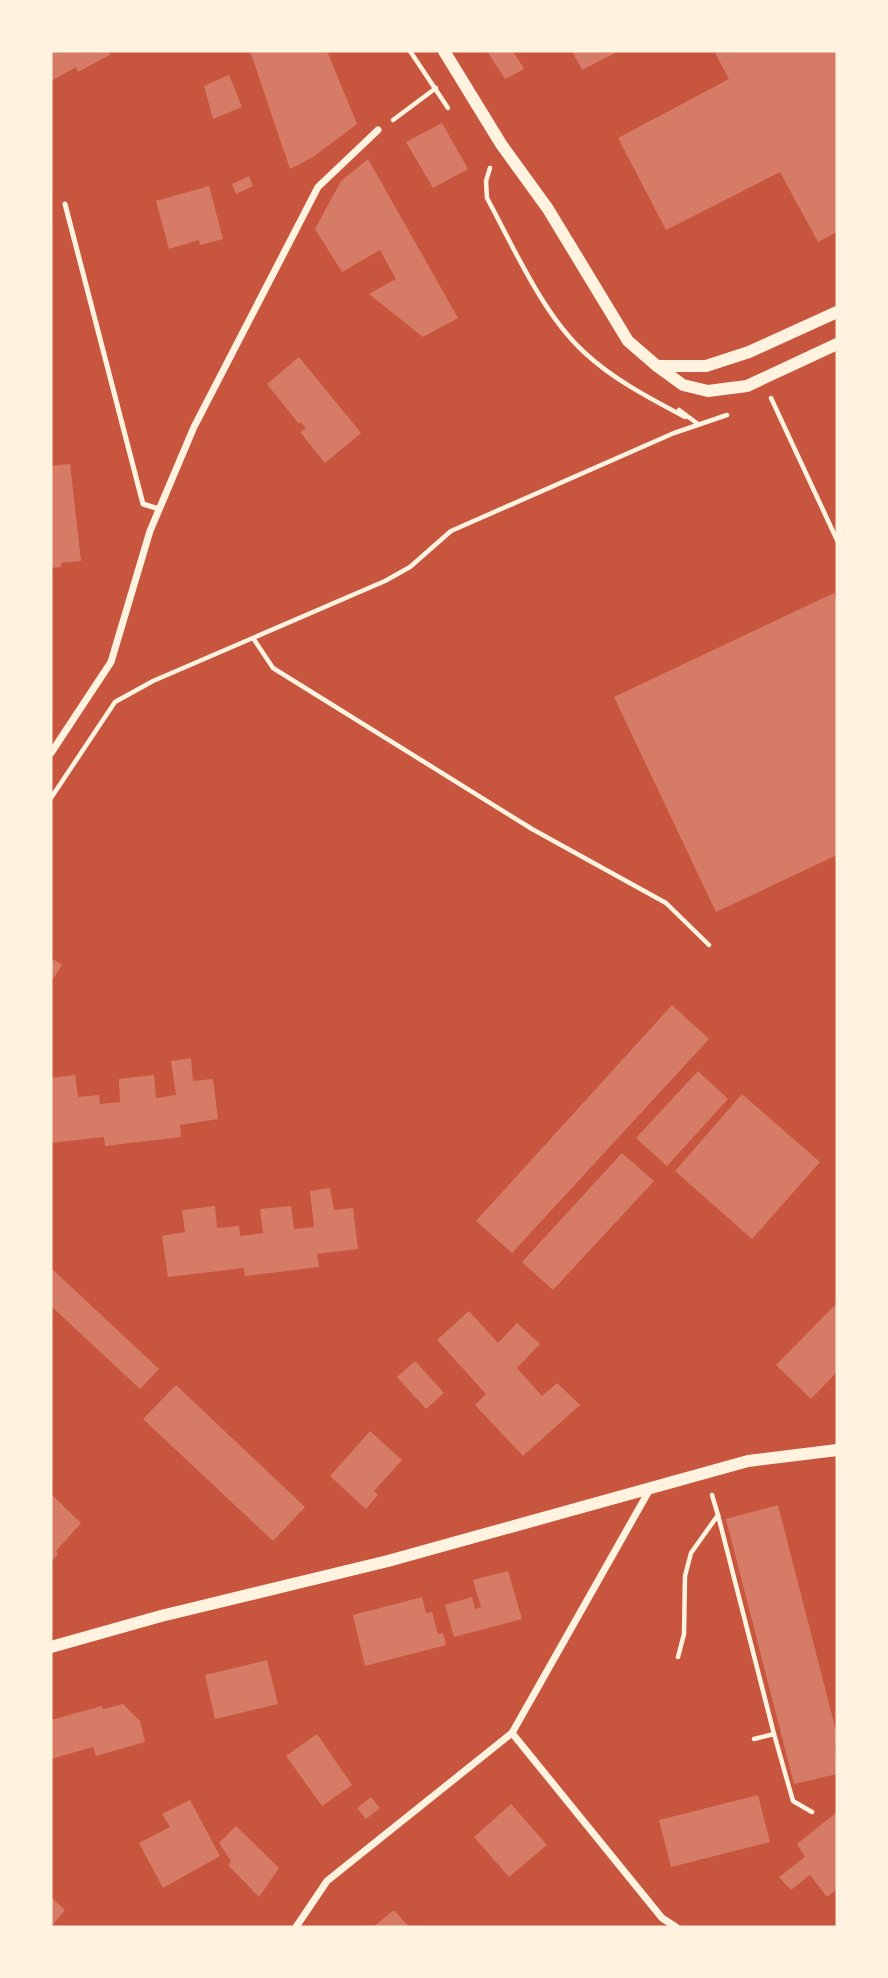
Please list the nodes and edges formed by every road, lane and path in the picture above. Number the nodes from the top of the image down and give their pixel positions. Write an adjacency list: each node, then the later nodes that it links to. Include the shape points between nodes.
1 (444, 51): 2 (street)
2 (458, 74): 3 (path); 8 (street, via 628,341)
3 (378, 130): 10 (street, via 318,187 194,427)
4 (490, 166): 12 (path, via 487,198 543,302 584,352 646,397 698,424 451,531 410,567)
5 (65, 204): 10 (lane, via 143,504)
6 (837, 312): 8 (street, via 706,366)
7 (837, 344): 8 (street, via 747,386 708,391 683,385)
8 (657, 366)
9 (771, 399): 11 (path)
10 (159, 509): 13 (street, via 111,662)
11 (837, 540)
12 (253, 638): 14 (path, via 115,702); 15 (path, via 273,668 532,829 666,903)
13 (51, 753)
14 (51, 798)
15 (709, 945)
16 (837, 1450): 17 (street, via 748,1461)
17 (651, 1489): 18 (street, via 388,1562); 20 (street)
18 (51, 1647)
19 (678, 1657): 21 (path, via 691,1553 718,1515)
20 (512, 1733): 24 (street, via 327,1881); 25 (street, via 662,1918)
21 (774, 1734): 22 (path); 23 (path, via 793,1801)
22 (754, 1739)
23 (812, 1812)
24 (296, 1927)
25 (676, 1927)

